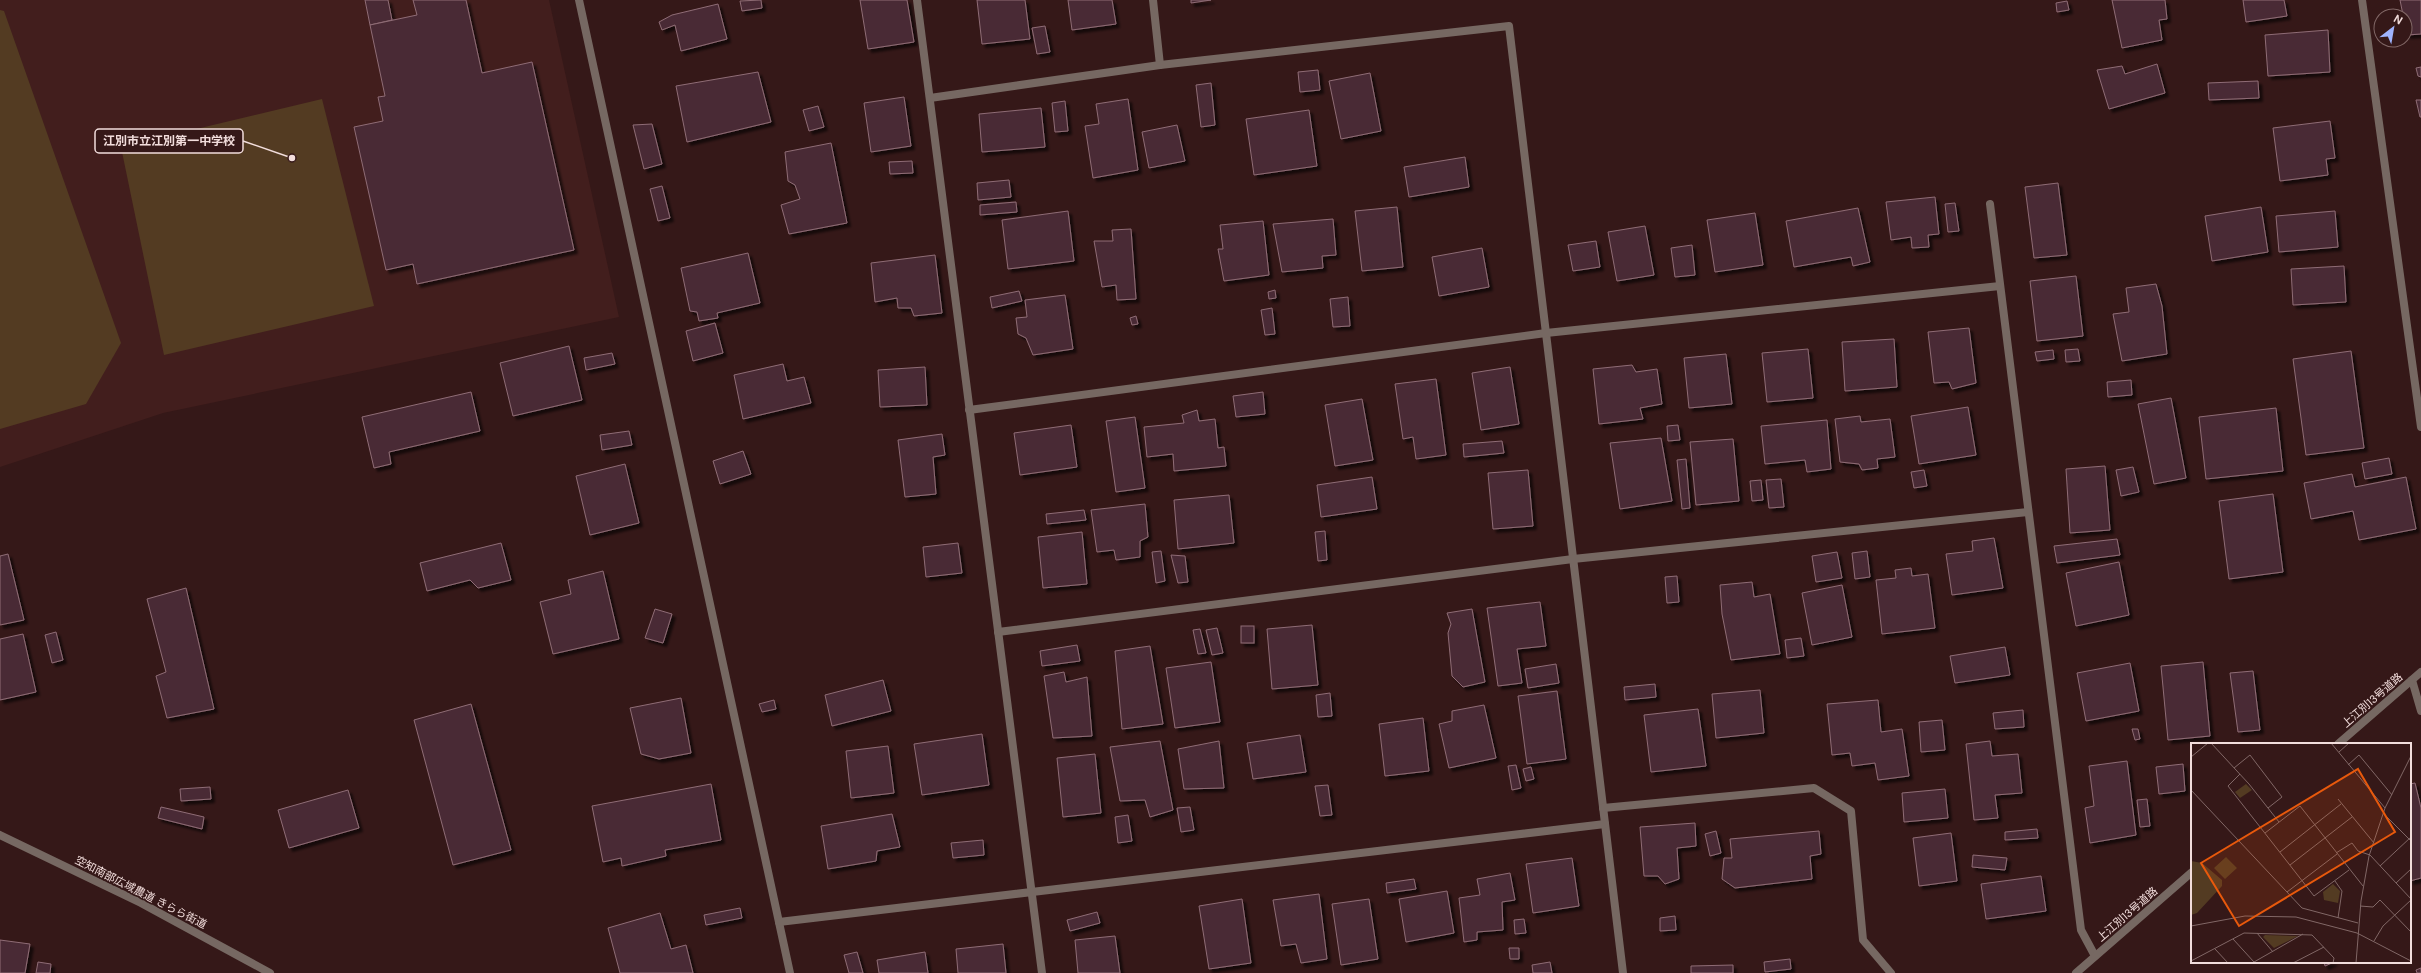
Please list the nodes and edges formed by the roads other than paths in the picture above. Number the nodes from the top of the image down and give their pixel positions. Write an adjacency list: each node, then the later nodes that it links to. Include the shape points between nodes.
1 (579, 0): 24 (street)
2 (917, 0): 6 (street)
3 (1153, 0): 5 (street)
4 (2362, 0): 11 (street)
5 (1160, 65): 6 (street); 9 (street, via 1509,26)
6 (930, 98): 10 (street)
7 (1990, 204): 8 (street)
8 (2000, 286): 9 (street); 12 (street)
9 (1546, 333): 10 (street); 13 (street)
10 (970, 410): 14 (street)
11 (2421, 427)
12 (2028, 512): 13 (street); 25 (street, via 2080,930)
13 (1573, 559): 14 (street); 19 (street)
14 (998, 632): 23 (street)
15 (2421, 672): 16 (street, 上江別13号道路)
16 (2412, 680): 17 (street); 18 (street, 上江別13号道路)
17 (2421, 711)
18 (2339, 743)
19 (1603, 808): 20 (street); 30 (street, via 1814,788 1851,811 1863,940)
20 (1605, 824): 23 (street); 29 (street)
21 (0, 835): 26 (street, 空知南部広域農道 きらら街道, via 141,903)
22 (2191, 873): 25 (street, 上江別13号道路)
23 (1031, 891): 24 (street); 28 (street)
24 (779, 922): 27 (street)
25 (2095, 956): 31 (street, 上江別13号道路)
26 (270, 973)
27 (790, 973)
28 (1042, 973)
29 (1623, 973)
30 (1891, 973)
31 (2076, 973)

